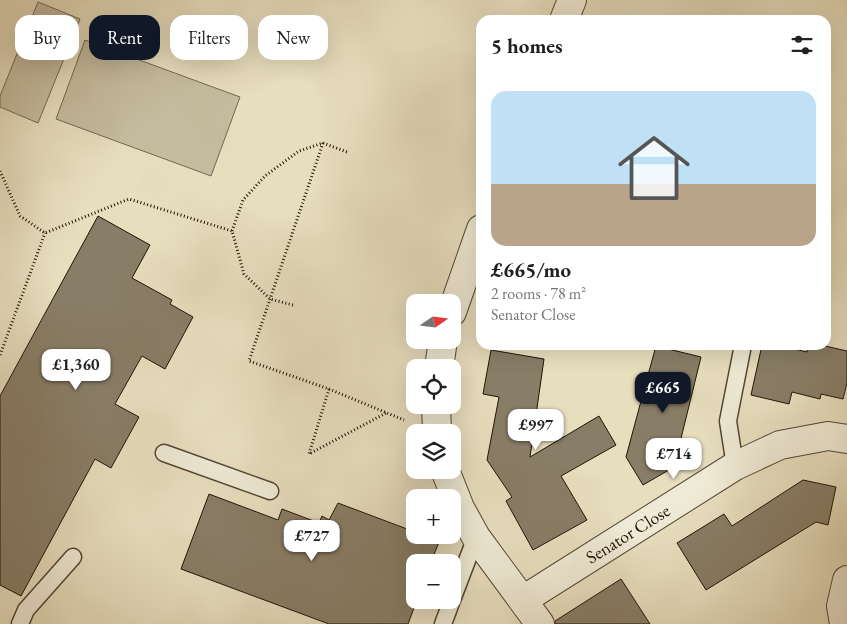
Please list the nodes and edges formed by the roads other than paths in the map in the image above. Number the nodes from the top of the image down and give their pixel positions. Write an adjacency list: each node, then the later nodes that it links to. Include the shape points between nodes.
1 (572, 0): 2 (street)
2 (566, 15)
3 (476, 243): 4 (street)
4 (458, 294)
5 (742, 350): 8 (lane, via 728,421)
6 (847, 439): 8 (street, Senator Close, via 828,436 780,445)
7 (164, 453): 10 (lane)
8 (735, 466): 15 (street, Senator Close)
9 (449, 479): 11 (street)
10 (270, 491)
11 (476, 537): 13 (lane); 15 (street)
12 (74, 557): 17 (lane, via 26,610)
13 (461, 576)
14 (847, 580): 20 (street, via 841,606)
15 (523, 600): 19 (street)
16 (449, 609): 18 (lane)
17 (20, 624)
18 (443, 624)
19 (540, 624)
20 (844, 624)

